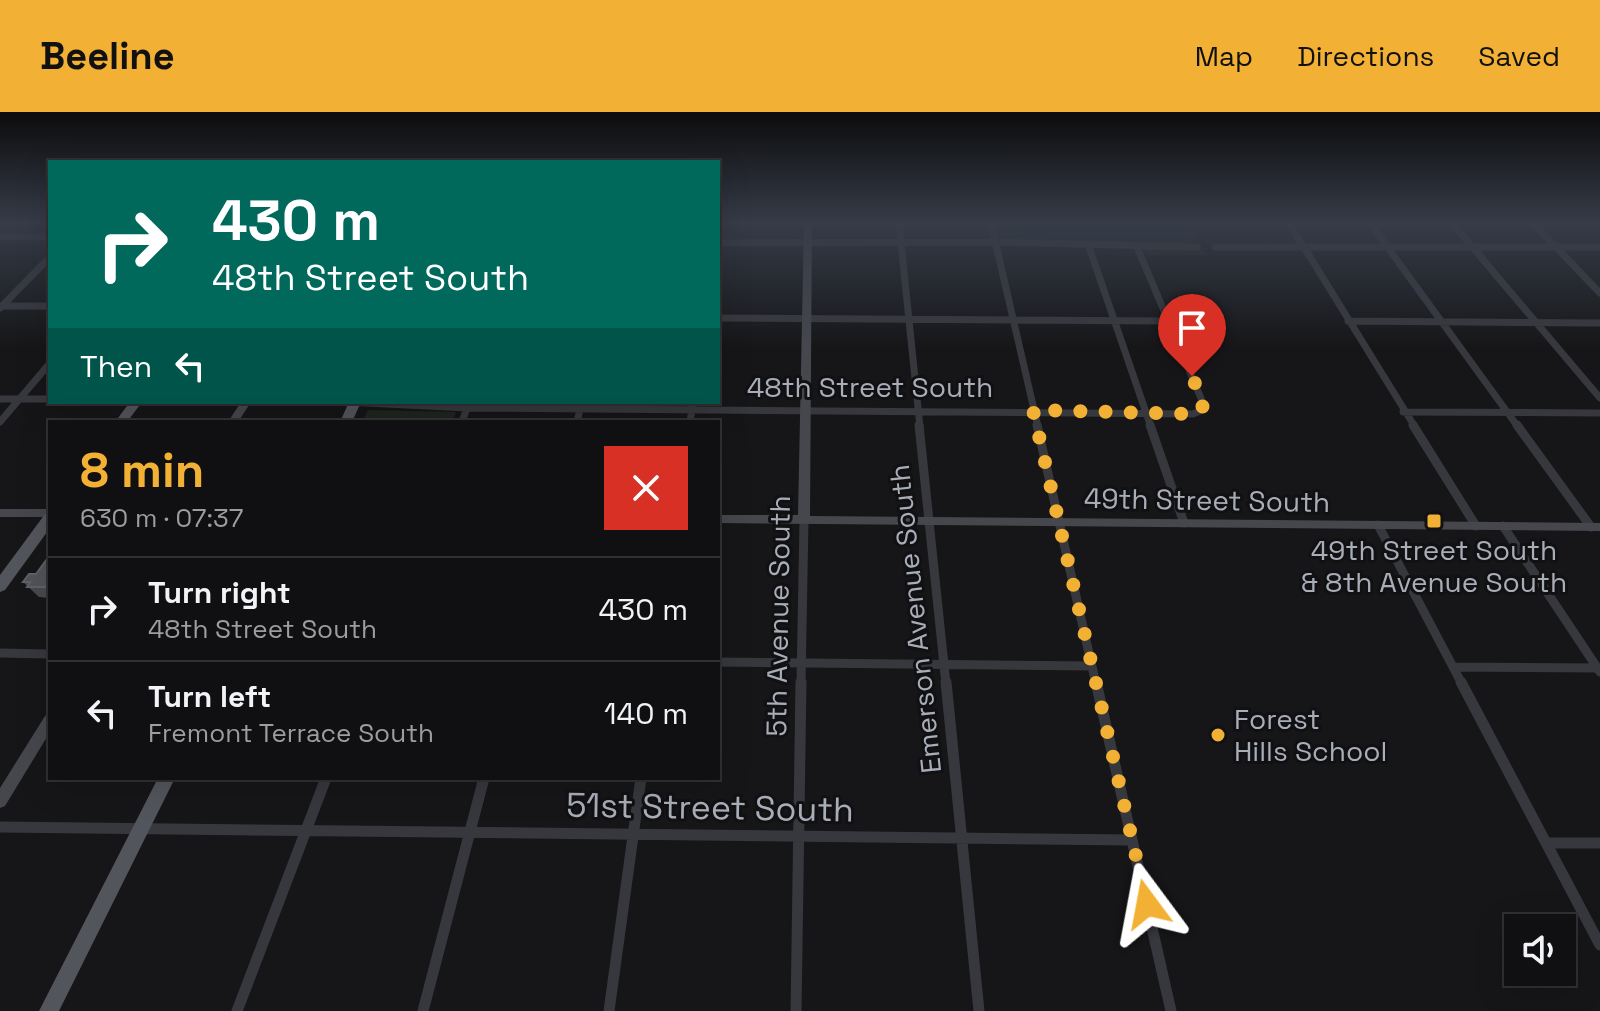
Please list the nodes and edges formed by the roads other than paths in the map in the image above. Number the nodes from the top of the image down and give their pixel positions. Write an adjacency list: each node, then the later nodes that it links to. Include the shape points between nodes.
1 (42, 265): 12 (street)
2 (808, 265): 15 (main road, 5th Avenue South)
3 (903, 265): 16 (street, Emerson Avenue South)
4 (1000, 265): 17 (street)
5 (1095, 265): 18 (street)
6 (1145, 265): 19 (street)
7 (1314, 265): 20 (street)
8 (1400, 265): 21 (street)
9 (1487, 265): 22 (street)
10 (1573, 265): 11 (street)
11 (1600, 293)
12 (1, 306): 13 (street)
13 (48, 306)
14 (720, 318): 15 (street)
15 (807, 318): 16 (street); 33 (main road, 5th Avenue South)
16 (908, 319): 17 (street); 34 (street, Emerson Avenue South)
17 (1013, 320): 18 (street); 35 (street)
18 (1114, 320): 19 (street); 36 (street)
19 (1170, 321): 36 (street, 48th Street South, via 1202,410)
20 (1348, 321): 21 (street); 37 (street)
21 (1440, 321): 22 (street); 38 (street)
22 (1536, 322): 23 (street); 25 (street)
23 (1600, 323)
24 (48, 365): 27 (street)
25 (1600, 398)
26 (0, 399): 27 (street)
27 (20, 399): 28 (street); 40 (street)
28 (48, 399)
29 (429, 404): 30 (street, 48th Street South)
30 (468, 405): 31 (street, 48th Street South)
31 (581, 405): 32 (street, 48th Street South)
32 (692, 405): 33 (street, 48th Street South)
33 (805, 409): 34 (street, 48th Street South); 45 (main road, 5th Avenue South)
34 (918, 410): 35 (street, 48th Street South); 46 (street, Emerson Avenue South)
35 (1033, 410): 36 (street, 48th Street South); 47 (street)
36 (1145, 412): 48 (street)
37 (1403, 412): 38 (street); 50 (street)
38 (1507, 413): 39 (street); 52 (street)
39 (1600, 413)
40 (0, 422)
41 (0, 513): 42 (main road)
42 (48, 516)
43 (48, 519): 53 (main road)
44 (720, 519): 45 (main road, 49th Street South)
45 (804, 520): 46 (main road, 49th Street South); 58 (street, 5th Avenue South)
46 (929, 521): 47 (main road, 49th Street South); 57 (street, Emerson Avenue South)
47 (1058, 522): 48 (main road, 49th Street South); 59 (street)
48 (1184, 523): 49 (main road, 49th Street South)
49 (1378, 525): 50 (main road, 49th Street South); 60 (street)
50 (1476, 526): 51 (main road, 49th Street South)
51 (1503, 526): 52 (main road, 49th Street South); 61 (street)
52 (1596, 527)
53 (0, 586)
54 (0, 653): 55 (street)
55 (48, 654)
56 (720, 662): 58 (street)
57 (945, 662): 58 (street); 59 (street); 74 (street, Emerson Avenue South)
58 (801, 663): 73 (street, 5th Avenue South)
59 (1091, 666): 75 (street)
60 (1453, 667): 61 (street); 76 (street)
61 (1599, 670)
62 (48, 723): 67 (main road)
63 (166, 780): 69 (main road)
64 (325, 780): 70 (street)
65 (483, 780): 71 (street)
66 (641, 780): 72 (street)
67 (0, 801)
68 (0, 827): 69 (street, 51st Street South)
69 (141, 828): 70 (street, 51st Street South); 79 (main road)
70 (306, 830): 71 (street, 51st Street South); 80 (street)
71 (470, 832): 72 (street, 51st Street South); 81 (street)
72 (633, 834): 73 (street, 51st Street South); 82 (street)
73 (799, 836): 74 (street, 51st Street South); 83 (street, 5th Avenue South)
74 (962, 838): 75 (street, 51st Street South); 84 (street, Emerson Avenue South)
75 (1132, 840): 85 (street)
76 (1546, 843): 77 (street); 78 (street)
77 (1600, 843)
78 (1600, 945)
79 (49, 1011)
80 (237, 1011)
81 (423, 1011)
82 (609, 1011)
83 (796, 1011)
84 (979, 1011)
85 (1171, 1011)

